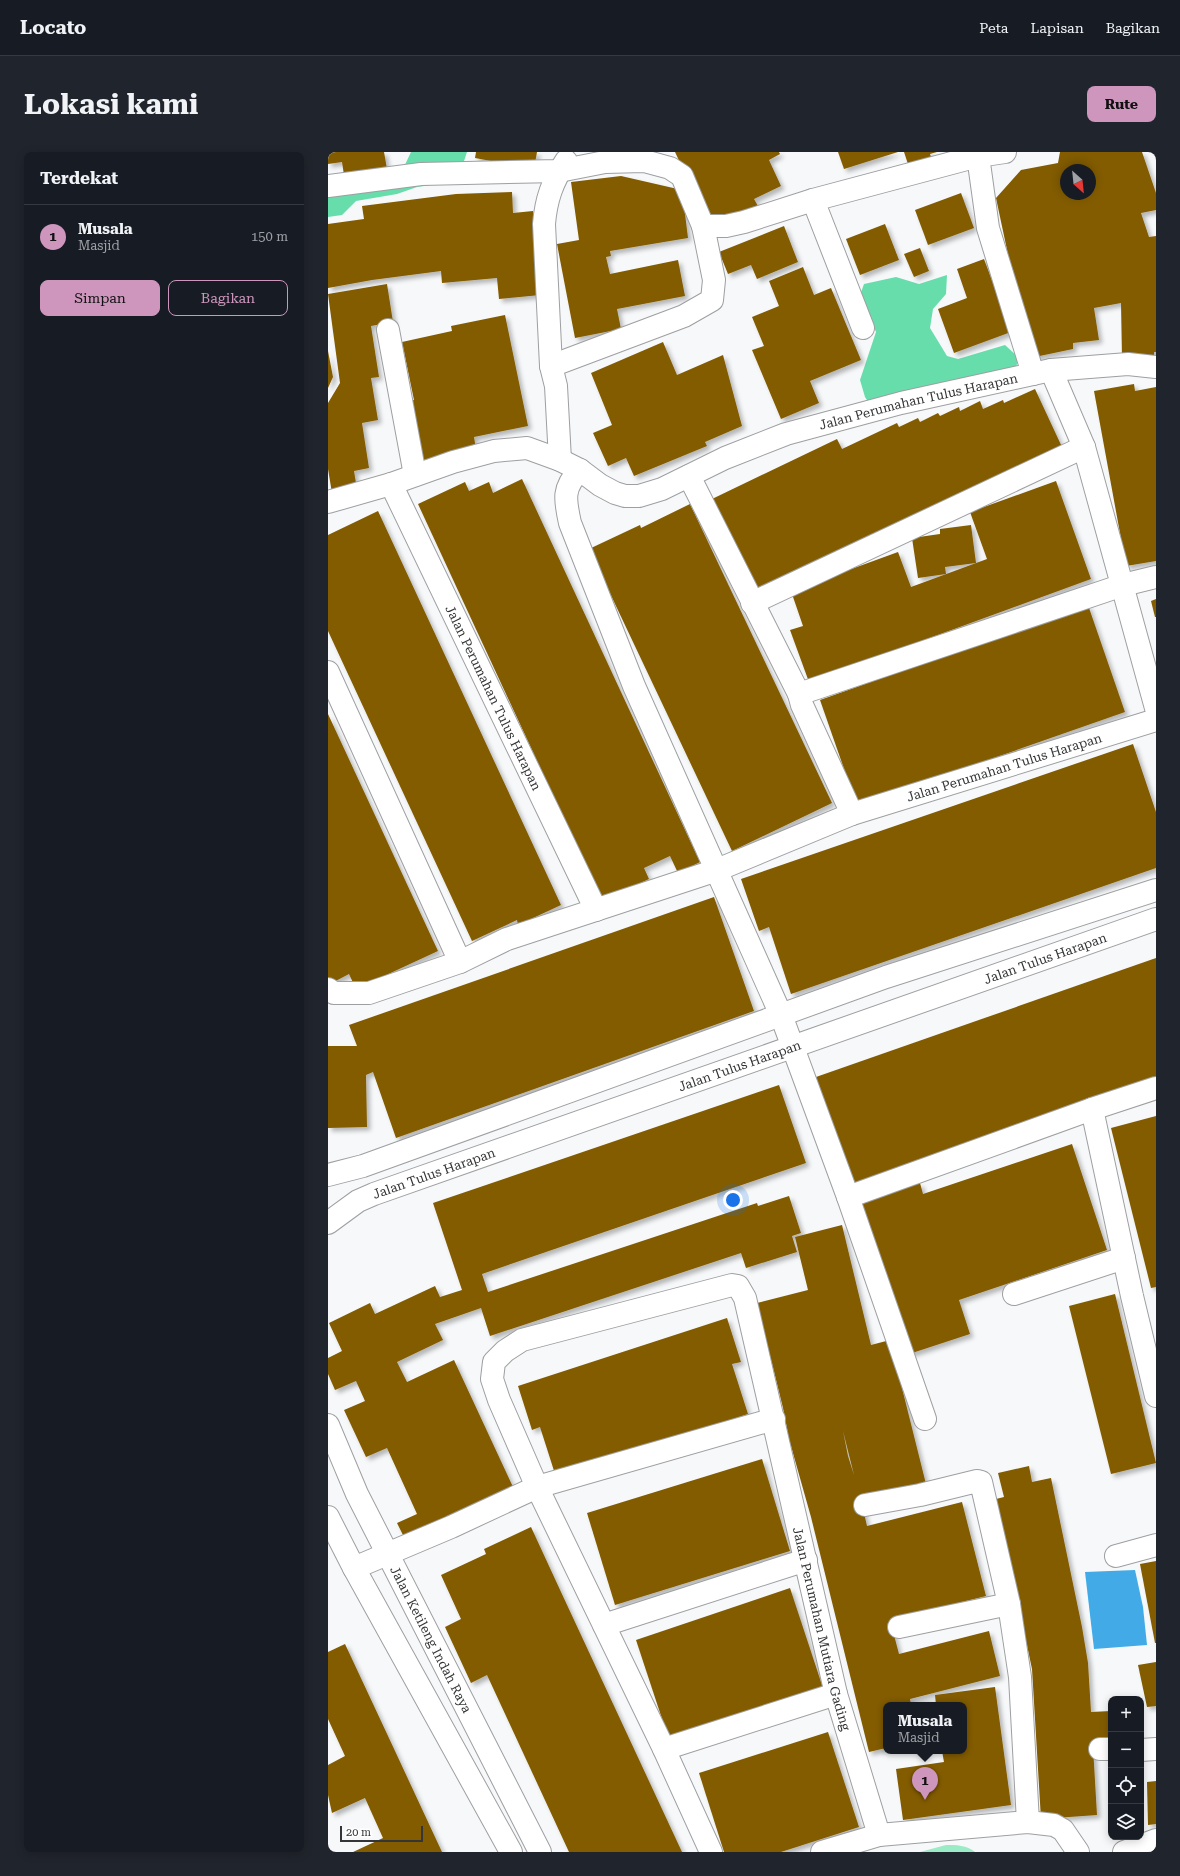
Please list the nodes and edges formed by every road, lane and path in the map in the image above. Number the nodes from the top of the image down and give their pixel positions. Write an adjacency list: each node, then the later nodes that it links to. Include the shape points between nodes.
1 (572, 152): 4 (street)
2 (1005, 152): 3 (street)
3 (978, 156): 6 (street); 12 (street, via 988,228)
4 (559, 171): 5 (street, via 421,174); 7 (street, via 588,164 626,161 644,161 670,168 682,176); 10 (street, via 550,187 545,205 544,224)
5 (328, 186)
6 (813, 200): 7 (street, via 744,222 726,226); 8 (street)
7 (703, 226): 10 (street, via 714,280 712,300 684,316)
8 (863, 328)
9 (388, 330): 16 (street)
10 (551, 366): 14 (street, via 556,386)
11 (1156, 367): 12 (street, Jalan Perumahan Tulus Harapan, via 1128,364)
12 (1042, 372): 13 (street); 17 (street, Jalan Perumahan Tulus Harapan, via 900,403 786,434 725,458)
13 (1084, 447): 21 (street); 22 (street)
14 (560, 460): 15 (street, Jalan Perumahan Tulus Harapan); 16 (street, Jalan Perumahan Tulus Harapan, via 527,448 494,451)
15 (580, 470): 17 (street, Jalan Perumahan Tulus Harapan, via 600,485 625,496 639,496 662,490); 28 (street, via 566,490 565,503 570,523 634,686)
16 (415, 476): 18 (street, Jalan Perumahan Tulus Harapan)
17 (689, 476): 22 (street)
18 (391, 484): 19 (street, Jalan Perumahan Tulus Harapan); 30 (street, Jalan Perumahan Tulus Harapan)
19 (328, 502)
20 (1156, 577): 21 (street)
21 (1123, 585): 24 (street); 25 (street)
22 (752, 603): 24 (street)
23 (328, 672): 32 (street)
24 (799, 694): 27 (street)
25 (1156, 708)
26 (1156, 720): 27 (street, Jalan Perumahan Tulus Harapan)
27 (852, 814): 28 (street, Jalan Perumahan Tulus Harapan)
28 (717, 870): 30 (street, Jalan Perumahan Tulus Harapan); 34 (street)
29 (1156, 890): 34 (street, via 901,972)
30 (596, 910): 32 (street, Jalan Perumahan Tulus Harapan, via 507,939)
31 (1156, 919): 35 (street, Jalan Tulus Harapan)
32 (460, 962): 33 (street, Jalan Perumahan Tulus Harapan, via 369,993 334,994)
33 (328, 989)
34 (781, 1015): 35 (street); 38 (street, via 363,1166)
35 (792, 1048): 39 (street); 40 (street, Jalan Tulus Harapan, via 374,1194)
36 (1156, 1088): 37 (street)
37 (1092, 1109): 39 (street); 41 (street)
38 (328, 1175)
39 (848, 1197): 45 (street)
40 (328, 1223)
41 (1124, 1258): 42 (street); 43 (street)
42 (1014, 1294)
43 (1156, 1396)
44 (774, 1419): 47 (street); 47 (street, Jalan Perumahan Mutiara Gading, via 742,1290 738,1286 732,1285 522,1340 494,1362 492,1379); 53 (street, Jalan Perumahan Mutiara Gading)
45 (925, 1419)
46 (328, 1425): 51 (street, Jalan Ketileng Indah Raya, via 357,1494)
47 (537, 1487): 51 (street); 56 (street)
48 (865, 1505): 55 (street, via 980,1481)
49 (328, 1517): 54 (street)
50 (1156, 1545): 52 (street)
51 (388, 1553): 54 (street); 66 (street, Jalan Ketileng Indah Raya)
52 (1116, 1556)
53 (806, 1560): 56 (street); 58 (street, Jalan Perumahan Mutiara Gading)
54 (354, 1568): 65 (street)
55 (1009, 1604): 57 (street); 62 (street, via 1020,1677)
56 (604, 1625): 59 (street)
57 (899, 1627)
58 (836, 1694): 59 (street); 63 (street, Jalan Perumahan Mutiara Gading)
59 (664, 1749): 67 (street)
60 (1156, 1749): 61 (street)
61 (1144, 1750)
62 (1028, 1822): 63 (street); 69 (street, via 1054,1825 1063,1830)
63 (879, 1836): 68 (street)
64 (1156, 1840): 70 (street)
65 (511, 1852)
66 (540, 1852)
67 (711, 1852)
68 (822, 1852)
69 (1078, 1852)
70 (1124, 1852)

